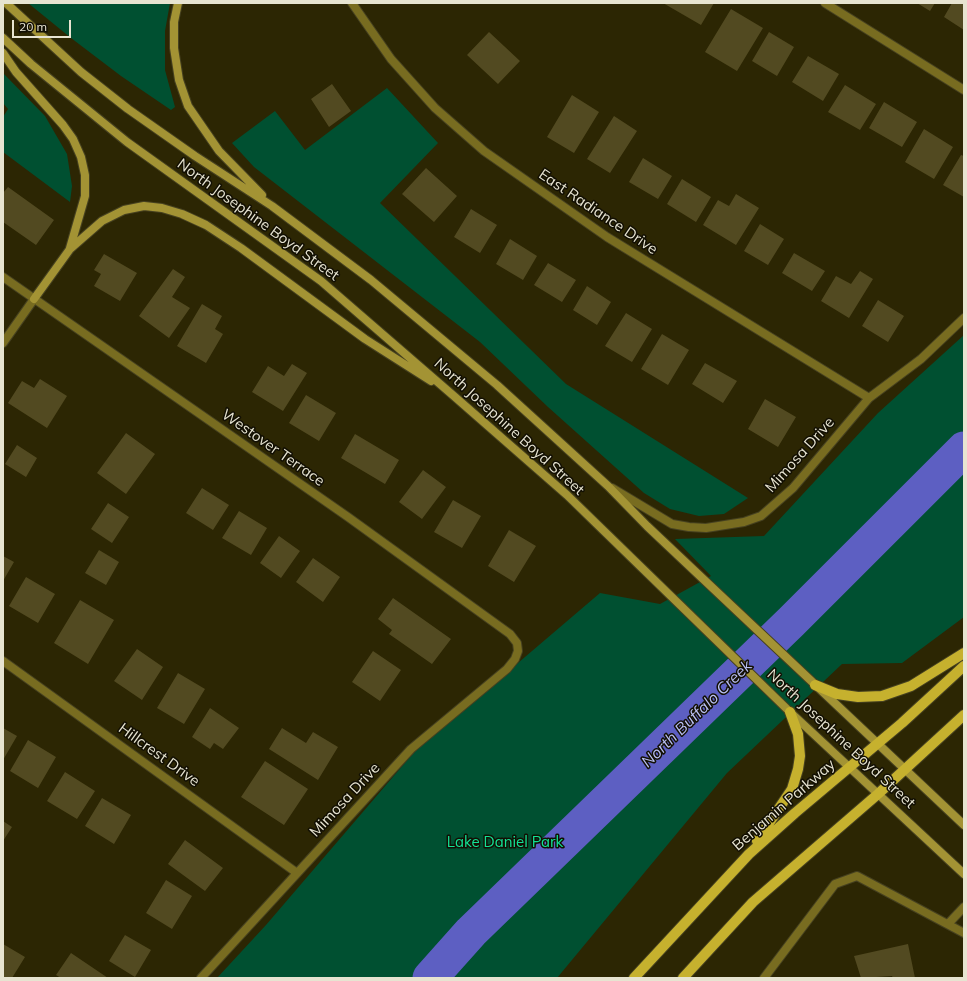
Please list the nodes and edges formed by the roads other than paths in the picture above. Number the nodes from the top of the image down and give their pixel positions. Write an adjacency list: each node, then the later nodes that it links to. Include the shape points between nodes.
1 (6, 3): 8 (main road, North Josephine Boyd Street, via 81,72 128,109)
2 (178, 3): 8 (main road, via 174,22 174,48 179,80 188,106 219,151)
3 (352, 3): 15 (street, East Radiance Drive, via 391,59 436,108 484,151 607,237)
4 (825, 3): 7 (street)
5 (3, 38): 14 (main road, North Josephine Boyd Street, via 127,142 321,281)
6 (3, 53): 9 (main road, via 16,72 63,125 81,157 85,175 85,196)
7 (964, 90)
8 (272, 206): 16 (main road, North Josephine Boyd Street, via 425,324 497,385)
9 (70, 249): 11 (main road); 14 (main road, via 102,221 124,210 144,206 182,214 206,225 241,248 365,339)
10 (3, 277): 11 (street, Westover Terrace)
11 (34, 299): 13 (street); 17 (street, Westover Terrace, via 348,517 510,634 517,643)
12 (964, 318): 15 (street, Mimosa Drive, via 921,359)
13 (3, 343)
14 (455, 396): 22 (main road, North Josephine Boyd Street, via 567,495)
15 (869, 398): 16 (street, Mimosa Drive, via 793,488 762,516 744,522 689,528 672,524)
16 (608, 486): 21 (main road, North Josephine Boyd Street)
17 (518, 651): 30 (street, Mimosa Drive, via 507,669 411,749)
18 (964, 653): 21 (main road, via 911,686 882,696 858,697 837,694)
19 (3, 661): 30 (street, Hillcrest Drive)
20 (964, 666): 24 (main road, Benjamin Parkway)
21 (815, 685): 24 (main road, North Josephine Boyd Street)
22 (790, 712): 25 (main road, North Josephine Boyd Street); 29 (main road, via 798,734 798,770 792,789)
23 (964, 716): 26 (main road)
24 (878, 743): 25 (main road, Benjamin Parkway); 26 (main road, North Josephine Boyd Street)
25 (851, 767): 27 (main road, North Josephine Boyd Street); 29 (main road, Benjamin Parkway)
26 (906, 768): 27 (main road); 28 (main road, North Josephine Boyd Street)
27 (878, 794): 31 (main road, North Josephine Boyd Street); 37 (main road, via 753,902)
28 (964, 825)
29 (749, 854): 36 (main road, Benjamin Parkway)
30 (297, 873): 35 (street, Mimosa Drive)
31 (964, 874)
32 (964, 907): 33 (street)
33 (948, 924): 34 (street); 38 (street, via 857,876 835,884)
34 (964, 933)
35 (201, 978)
36 (634, 978)
37 (683, 978)
38 (764, 978)

